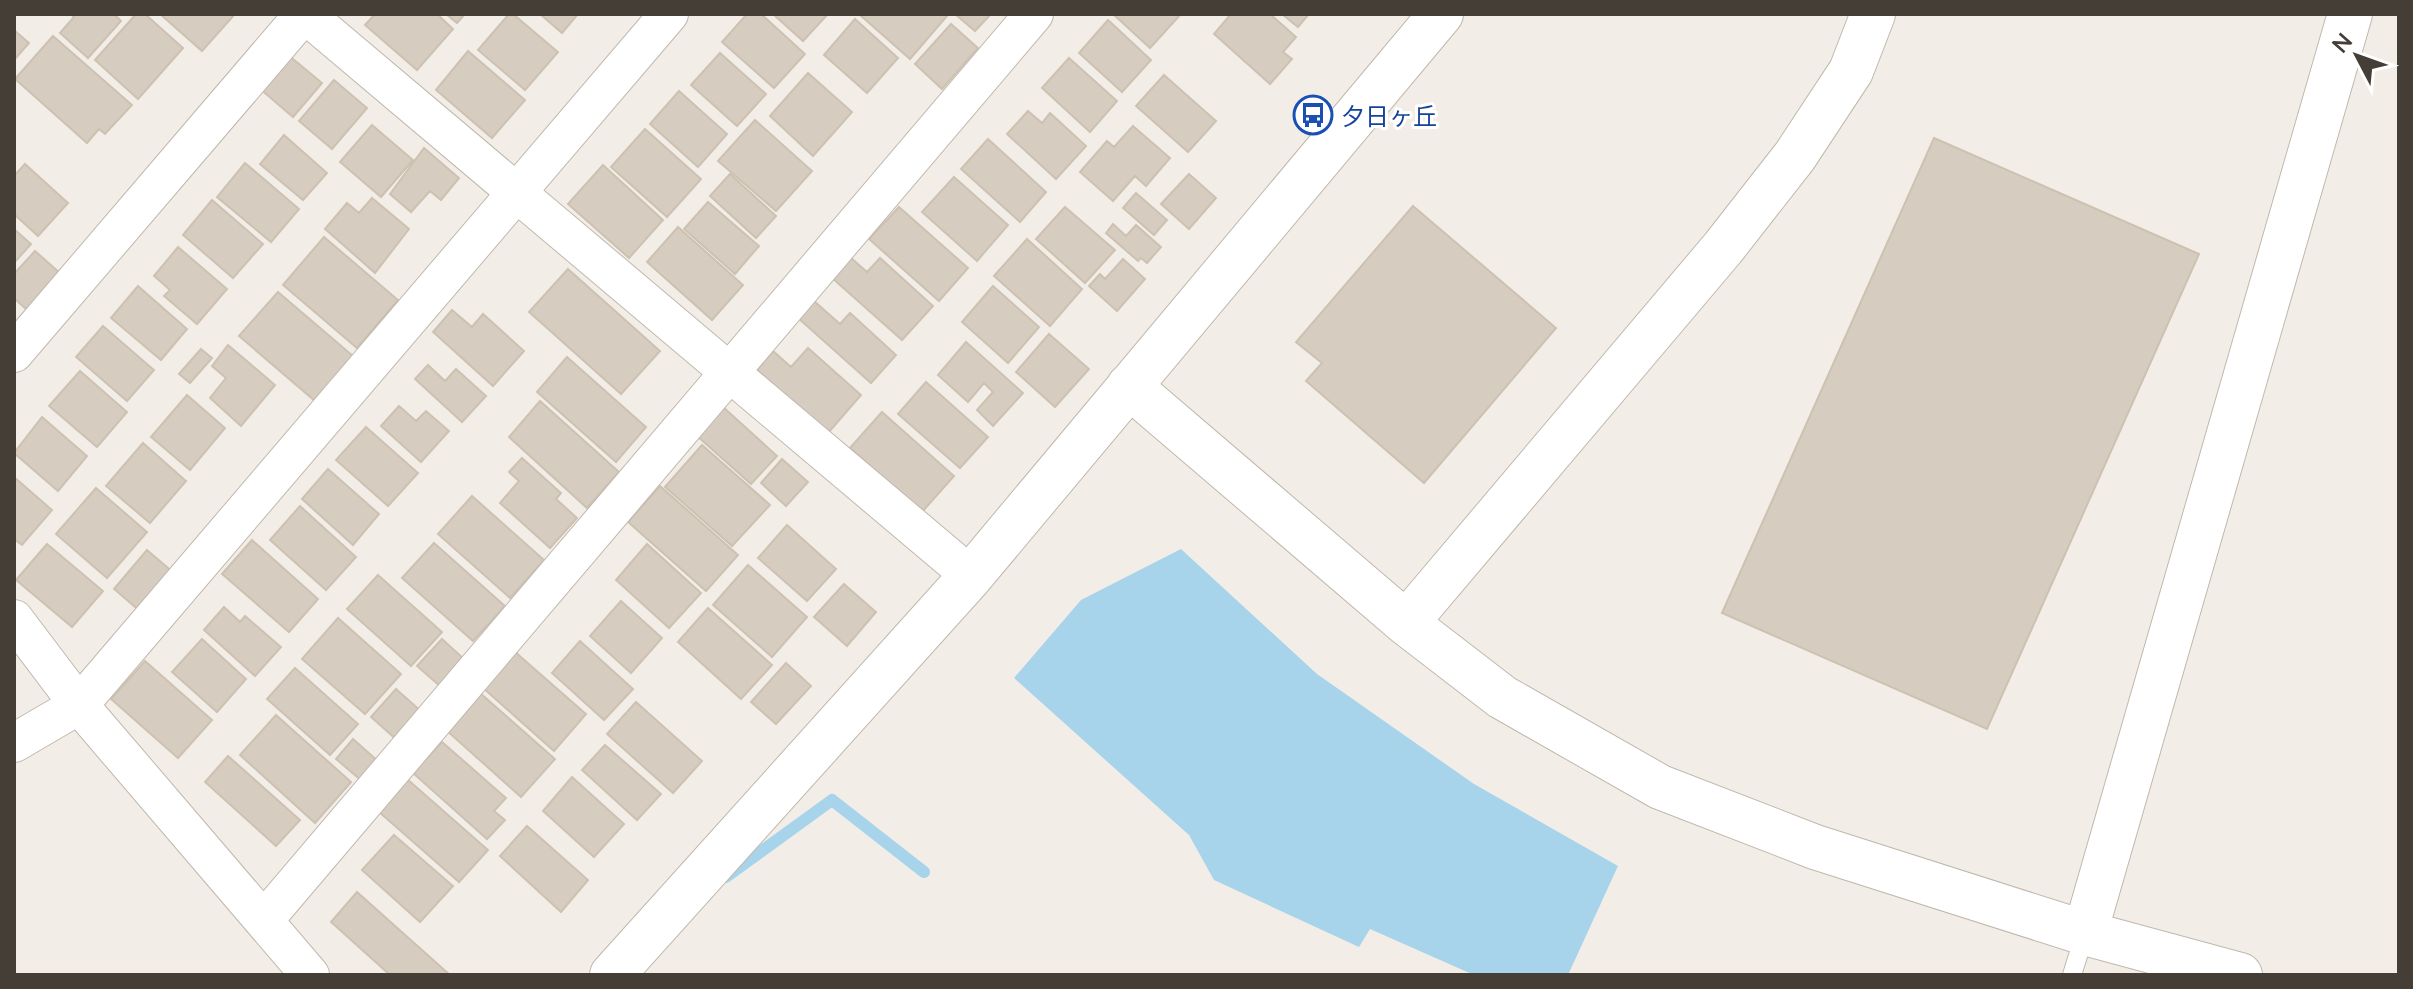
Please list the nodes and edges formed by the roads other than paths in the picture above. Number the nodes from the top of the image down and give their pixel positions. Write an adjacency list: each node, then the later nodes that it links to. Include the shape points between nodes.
1 (304, 14): 7 (street); 8 (street)
2 (669, 14): 7 (street)
3 (1034, 14): 9 (street)
4 (1441, 14): 10 (street)
5 (1873, 14): 13 (street, via 1851,71 1795,156)
6 (2350, 14): 17 (street)
7 (517, 193): 9 (street); 14 (street)
8 (14, 353)
9 (730, 372): 11 (street); 16 (street)
10 (1129, 386): 11 (street); 13 (street)
11 (971, 576): 19 (street)
12 (14, 619): 14 (street)
13 (1406, 623): 17 (street, via 1502,697 1660,787 1815,847)
14 (79, 705): 15 (street); 16 (street)
15 (14, 743)
16 (264, 920): 18 (street)
17 (2085, 933): 20 (lane); 21 (street)
18 (310, 975)
19 (612, 975)
20 (2072, 975)
21 (2240, 975)

